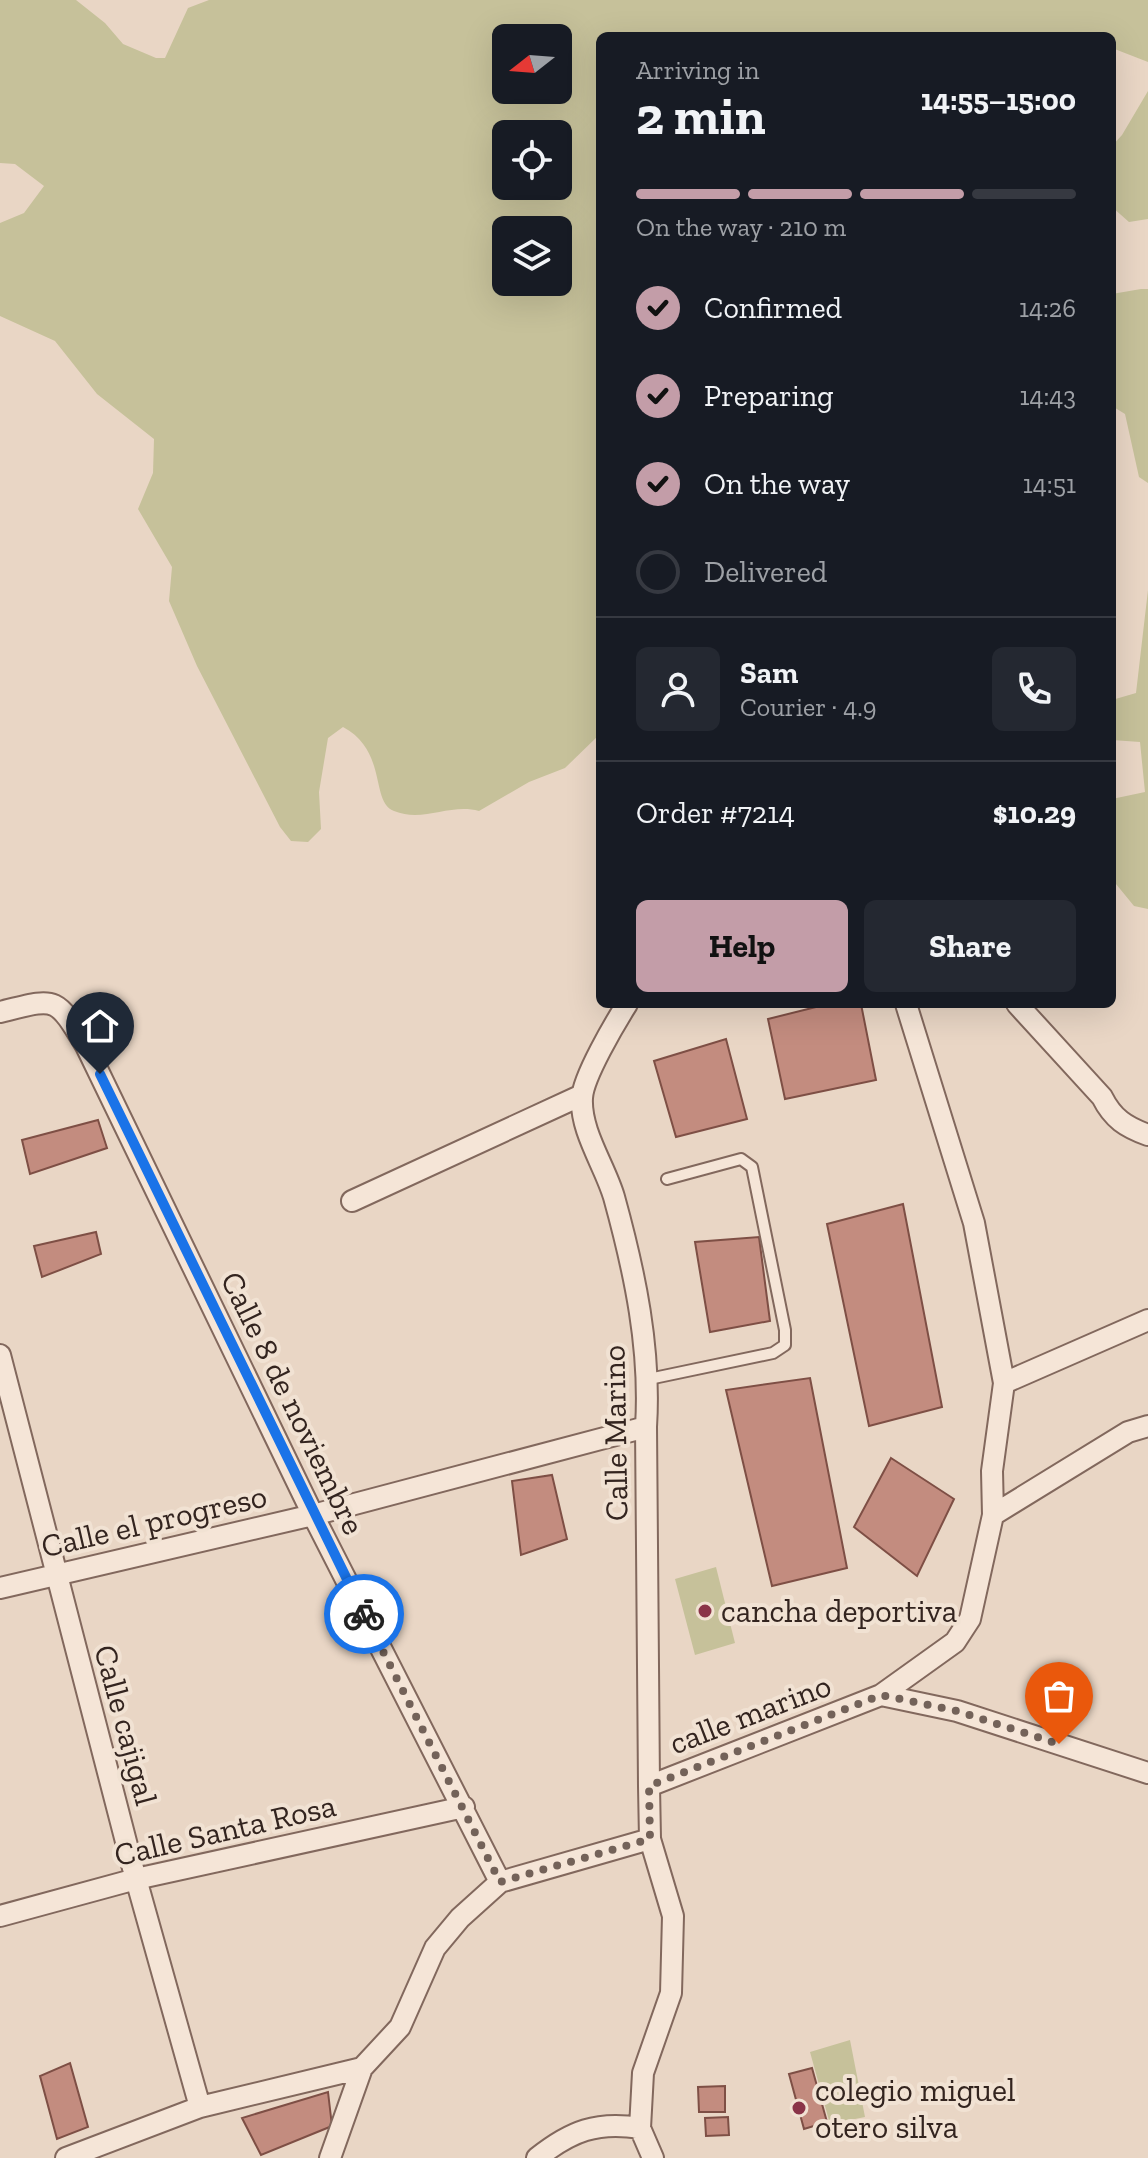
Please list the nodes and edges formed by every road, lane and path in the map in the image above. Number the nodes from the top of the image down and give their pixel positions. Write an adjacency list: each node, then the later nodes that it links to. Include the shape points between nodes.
1 (624, 1008): 5 (street)
2 (907, 1008): 12 (street, via 974,1223)
3 (1021, 1008): 6 (street, via 1102,1097 1111,1114)
4 (0, 1012): 15 (street, Calle 8 de noviembre, via 47,1001 68,1017)
5 (582, 1095): 8 (street); 11 (street, Calle Marino, via 584,1117 613,1196 646,1339)
6 (1148, 1135)
7 (667, 1179): 11 (lane, via 728,1160 741,1159 752,1167 785,1345 773,1353)
8 (352, 1201)
9 (1148, 1320): 12 (street)
10 (1, 1368): 17 (street, Calle cajigal)
11 (649, 1379): 14 (street, Calle Marino)
12 (1004, 1383): 16 (street, via 992,1471)
13 (1148, 1426): 16 (street, via 1128,1432)
14 (646, 1427): 15 (street, Calle el progreso); 21 (street, Calle Marino)
15 (313, 1515): 17 (street, Calle el progreso); 22 (street, Calle 8 de noviembre)
16 (993, 1515): 19 (street, via 964,1632)
17 (55, 1573): 18 (street, Calle el progreso); 24 (street, Calle cajigal)
18 (0, 1588)
19 (881, 1695): 20 (street, calle marino, via 957,1711); 21 (street, calle marino)
20 (1148, 1773)
21 (649, 1786): 23 (street, calle marino)
22 (464, 1807): 24 (street, Calle Santa Rosa); 25 (street, Calle 8 de noviembre)
23 (650, 1839): 25 (street); 29 (street, calle marino, via 673,1916 671,1993 643,2073)
24 (136, 1879): 26 (street, Calle Santa Rosa); 28 (street, Calle cajigal)
25 (500, 1882): 27 (street, via 435,1948 400,2027)
26 (0, 1916)
27 (362, 2068): 28 (street); 31 (street)
28 (200, 2107): 30 (street)
29 (640, 2128): 32 (street, via 611,2123 582,2128); 33 (street, calle marino)
30 (66, 2158)
31 (330, 2158)
32 (537, 2158)
33 (653, 2158)

